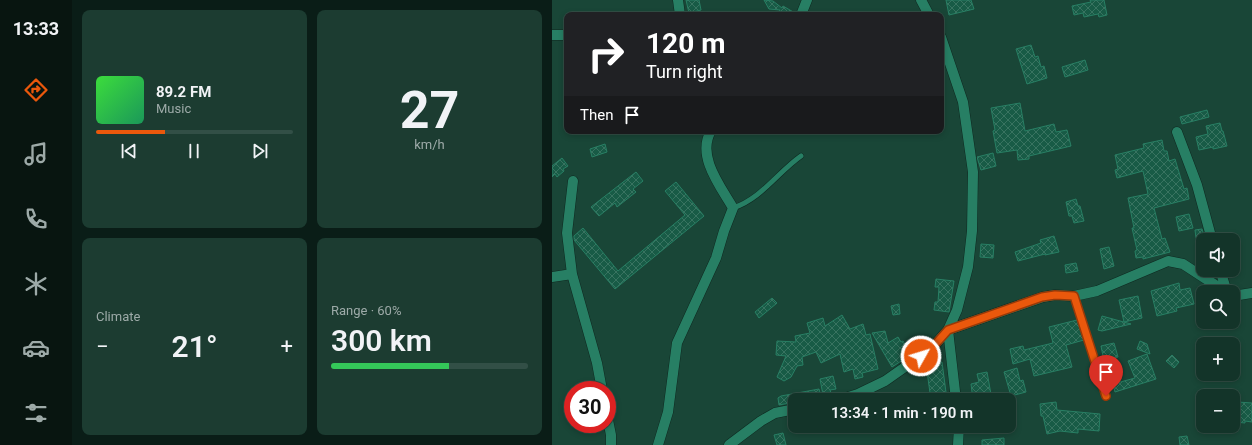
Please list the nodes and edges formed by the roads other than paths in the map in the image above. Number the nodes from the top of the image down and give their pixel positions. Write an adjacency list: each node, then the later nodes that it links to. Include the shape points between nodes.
1 (678, 0): 4 (street)
2 (807, 0): 5 (street)
3 (921, 0): 6 (street)
4 (680, 12)
5 (802, 12)
6 (927, 12)
7 (552, 35): 8 (street)
8 (564, 35)
9 (944, 46): 22 (street, via 962,102 973,172 972,231 968,268 957,310)
10 (1177, 132): 15 (street, via 1197,185)
11 (709, 134): 14 (street, via 706,156)
12 (801, 156): 14 (lane, via 764,190)
13 (573, 181): 16 (street, via 567,233)
14 (733, 208): 31 (street, via 716,258 677,343 668,412)
15 (1210, 233)
16 (572, 274): 17 (street); 23 (street)
17 (552, 277)
18 (1216, 285): 21 (street, via 1183,264 1168,261 1097,290)
19 (1252, 293): 20 (street)
20 (1240, 295)
21 (1074, 296): 22 (street, via 1042,297); 26 (lane)
22 (948, 330): 24 (street, via 932,348 885,381); 25 (street)
23 (600, 381)
24 (860, 393)
25 (955, 393)
26 (1106, 396)
27 (788, 410): 32 (street, via 775,413 761,421)
28 (611, 433): 30 (street)
29 (959, 433): 33 (street)
30 (611, 445)
31 (658, 445)
32 (729, 445)
33 (958, 445)

